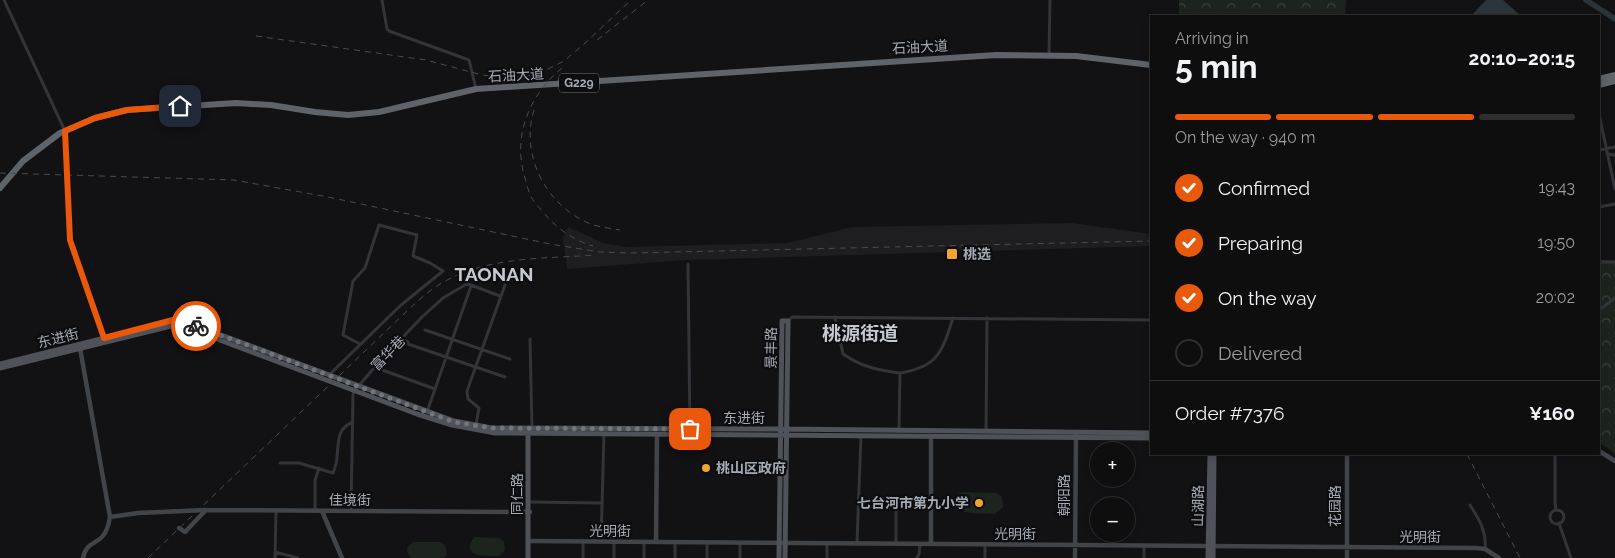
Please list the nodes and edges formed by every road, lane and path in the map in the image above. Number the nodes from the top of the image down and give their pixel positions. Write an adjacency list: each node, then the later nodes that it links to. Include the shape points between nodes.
1 (4, 0): 12 (street)
2 (382, 0): 10 (street, via 389,31 469,60)
3 (1050, 0): 4 (street)
4 (1049, 55): 5 (highway, 石油大道 / G229); 10 (highway, 石油大道 / G229, via 940,58)
5 (1150, 65)
6 (1615, 74): 7 (highway)
7 (1600, 79)
8 (1615, 81): 9 (highway)
9 (1600, 85)
10 (476, 89): 12 (highway, 石油大道 / G229, via 379,112 348,115 236,103 127,110 95,118)
11 (1600, 118): 14 (street)
12 (65, 131): 18 (highway, 石油大道 / G229, via 23,161); 36 (street, via 70,240)
13 (1615, 147): 14 (street)
14 (1607, 149): 15 (street); 16 (street)
15 (1600, 150)
16 (1607, 154): 17 (street); 19 (street)
17 (1615, 155)
18 (0, 188)
19 (1615, 189)
20 (1615, 204): 21 (street)
21 (1600, 208)
22 (1600, 262): 23 (street)
23 (1615, 262)
24 (688, 264): 59 (street)
25 (505, 285): 27 (street)
26 (471, 286): 27 (street); 37 (street, 富华巷, via 465,285 443,298); 38 (street)
27 (500, 296): 42 (street)
28 (1615, 298): 29 (street)
29 (1600, 309)
30 (835, 317): 31 (street); 34 (street, via 792,317); 49 (street, via 843,354 865,366)
31 (953, 318): 32 (street); 49 (street, via 944,346 932,362)
32 (987, 318): 33 (street); 61 (street)
33 (1150, 320)
34 (788, 321): 60 (main road, 景丰路)
35 (426, 330): 38 (street)
36 (104, 338): 45 (main road, 东进街); 50 (main road, 东进街, via 173,320)
37 (401, 339): 43 (street); 48 (street, 富华巷)
38 (452, 339): 42 (street); 43 (street)
39 (530, 339): 58 (street)
40 (360, 344): 40 (street, via 443,271 413,256 417,235 379,225 365,268 353,281 343,335); 50 (street)
41 (80, 348): 47 (main road, 东进街); 50 (main road, 东进街, via 171,326 182,327); 88 (main road)
42 (482, 349): 44 (street); 46 (street)
43 (446, 357): 46 (street); 53 (street)
44 (510, 358)
45 (0, 364)
46 (476, 366): 51 (street); 56 (street, via 467,395 479,408)
47 (0, 368)
48 (374, 368): 52 (street, 富华巷); 53 (street)
49 (900, 373): 57 (street)
50 (329, 377): 52 (main road, 东进街)
51 (505, 377)
52 (357, 388): 54 (main road, 东进街); 55 (street); 58 (main road, 东进街, via 452,425 495,433)
53 (435, 389): 54 (street)
54 (427, 412): 56 (main road, 东进街)
55 (353, 422): 76 (street, via 340,430 338,459 333,473); 86 (street)
56 (476, 426): 58 (main road, 东进街)
57 (899, 430): 60 (main road, 东进街); 61 (main road, 东进街)
58 (530, 431): 59 (main road, 东进街); 63 (main road, 东进街); 77 (main road, 同仁路); 87 (main road, 同仁路)
59 (690, 431): 60 (main road, 东进街); 64 (main road, 东进街)
60 (784, 431): 65 (main road, 东进街); 100 (main road, 景丰路)
61 (986, 432): 66 (main road, 东进街)
62 (1150, 433): 66 (main road, 东进街)
63 (604, 434): 64 (main road, 东进街); 78 (street)
64 (657, 434): 96 (main road)
65 (861, 435): 67 (main road, 东进街); 102 (street)
66 (1076, 435): 67 (main road, 东进街); 68 (main road, 东进街); 107 (main road, 朝阳路)
67 (931, 436): 80 (main road)
68 (1150, 438)
69 (1600, 452): 74 (main road)
70 (1210, 455): 109 (main road, 山湖路)
71 (1214, 455): 109 (main road, 山湖路)
72 (1347, 455): 110 (main road, 花园路)
73 (1555, 455): 82 (street)
74 (1615, 461)
75 (280, 463): 76 (street)
76 (319, 468): 84 (street, via 315,480)
77 (530, 502): 78 (street); 87 (main road, 同仁路)
78 (602, 503): 93 (street)
79 (1470, 505): 111 (street, via 1481,523)
80 (931, 506): 103 (street, via 896,505); 105 (main road)
81 (206, 510): 83 (main road, 佳境街); 88 (main road, 佳境街); 90 (main road, via 185,532)
82 (1556, 510): 89 (street, via 1563,512 1564,516 1564,521); 89 (street, via 1550,518 1555,524)
83 (276, 511): 84 (main road, 佳境街); 112 (street)
84 (315, 511): 85 (main road, 佳境街)
85 (322, 511): 86 (main road, 佳境街); 116 (main road)
86 (351, 511): 87 (main road, 佳境街)
87 (529, 512): 91 (main road, 同仁路)
88 (110, 517): 113 (main road, via 102,537 90,544)
89 (1559, 523): 135 (street)
90 (179, 528)
91 (529, 541): 92 (main road, 光明街); 117 (main road, 同仁路)
92 (583, 542): 93 (main road, 光明街); 118 (street)
93 (601, 542): 94 (main road, 光明街)
94 (614, 542): 95 (main road, 光明街); 119 (street)
95 (644, 542): 96 (main road, 光明街); 120 (street)
96 (656, 542): 97 (main road, 光明街)
97 (675, 542): 98 (main road, 光明街); 121 (street)
98 (707, 543): 99 (main road, 光明街); 122 (street)
99 (740, 543): 100 (main road, 光明街); 123 (street)
100 (783, 543): 101 (main road, 光明街); 124 (main road, 景丰路); 125 (main road, 景丰路)
101 (827, 544): 102 (main road, 光明街); 126 (street)
102 (857, 544): 103 (main road, 光明街)
103 (896, 544): 104 (main road, 光明街)
104 (920, 544): 105 (main road, 光明街); 127 (street)
105 (931, 544): 106 (main road, 光明街)
106 (985, 545): 107 (main road, 光明街); 128 (street)
107 (1075, 546): 108 (main road, 光明街); 129 (main road, 朝阳路)
108 (1144, 546): 109 (main road, 光明街); 130 (street)
109 (1211, 547): 110 (main road, 光明街); 131 (main road, 山湖路); 132 (main road, 山湖路)
110 (1347, 547): 111 (main road, 光明街); 133 (main road, 花园路)
111 (1485, 549): 134 (main road)
112 (275, 552): 114 (street); 115 (street)
113 (83, 558)
114 (275, 558)
115 (298, 558)
116 (342, 558)
117 (529, 558)
118 (583, 558)
119 (614, 558)
120 (644, 558)
121 (674, 558)
122 (707, 558)
123 (740, 558)
124 (780, 558)
125 (786, 558)
126 (827, 558)
127 (917, 558)
128 (985, 558)
129 (1075, 558)
130 (1144, 558)
131 (1208, 558)
132 (1213, 558)
133 (1347, 558)
134 (1498, 558)
135 (1570, 558)

